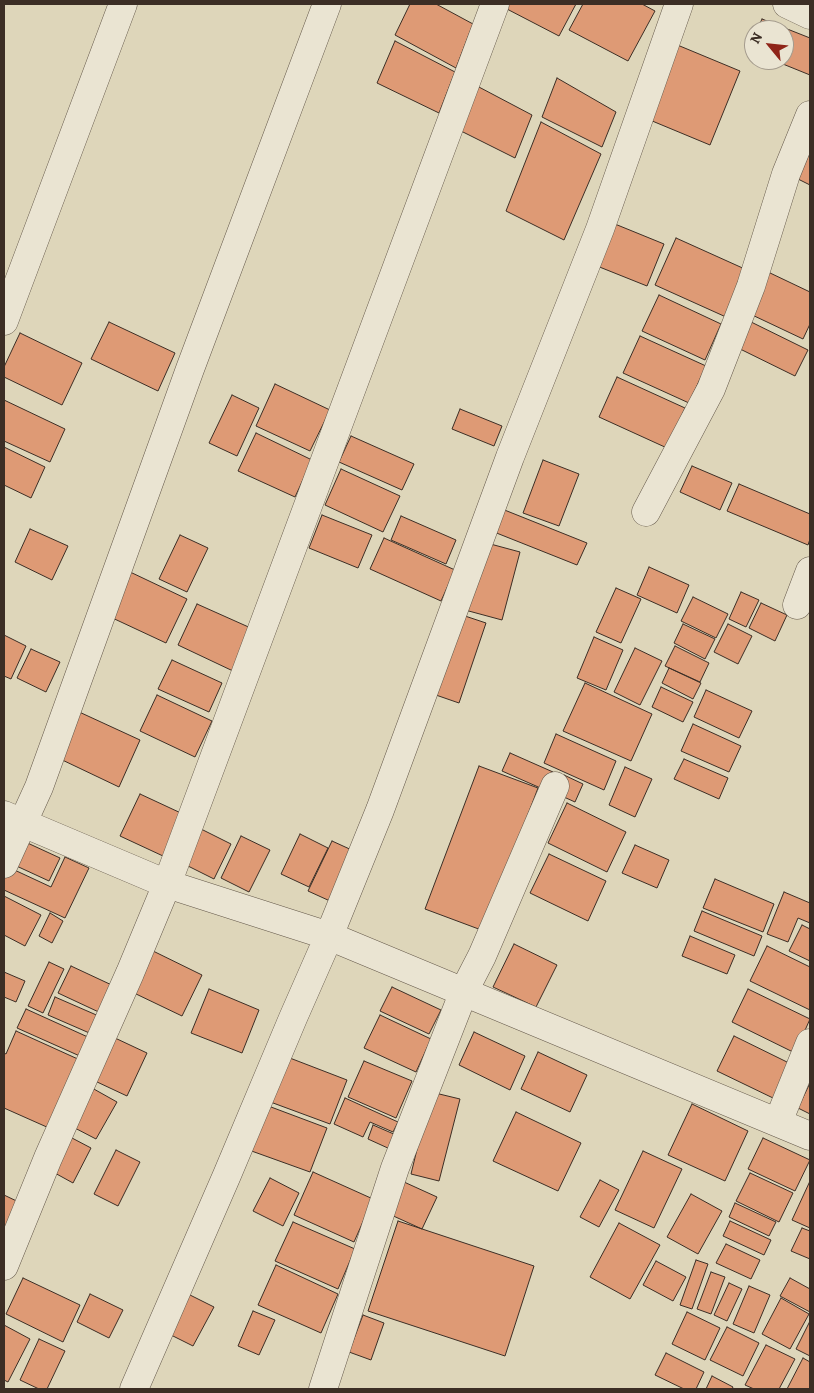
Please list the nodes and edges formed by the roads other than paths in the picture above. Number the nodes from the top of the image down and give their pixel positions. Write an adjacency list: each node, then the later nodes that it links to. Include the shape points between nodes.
1 (123, 4): 8 (street)
2 (327, 4): 13 (street, via 190,369 39,787)
3 (495, 4): 15 (street)
4 (679, 4): 16 (street, via 600,229 510,457 380,810)
5 (787, 4): 6 (street)
6 (810, 14)
7 (810, 115): 9 (street, via 786,174 751,286 711,389)
8 (4, 321)
9 (646, 512)
10 (810, 571): 11 (street)
11 (797, 605)
12 (555, 786): 17 (street)
13 (13, 818): 14 (street); 15 (street)
14 (4, 864)
15 (167, 884): 16 (street); 21 (street)
16 (329, 936): 17 (street); 22 (street)
17 (464, 991): 19 (street); 23 (street, via 395,1168)
18 (810, 1043): 19 (street)
19 (778, 1122): 20 (street)
20 (810, 1136)
21 (4, 1266)
22 (134, 1389)
23 (323, 1389)

